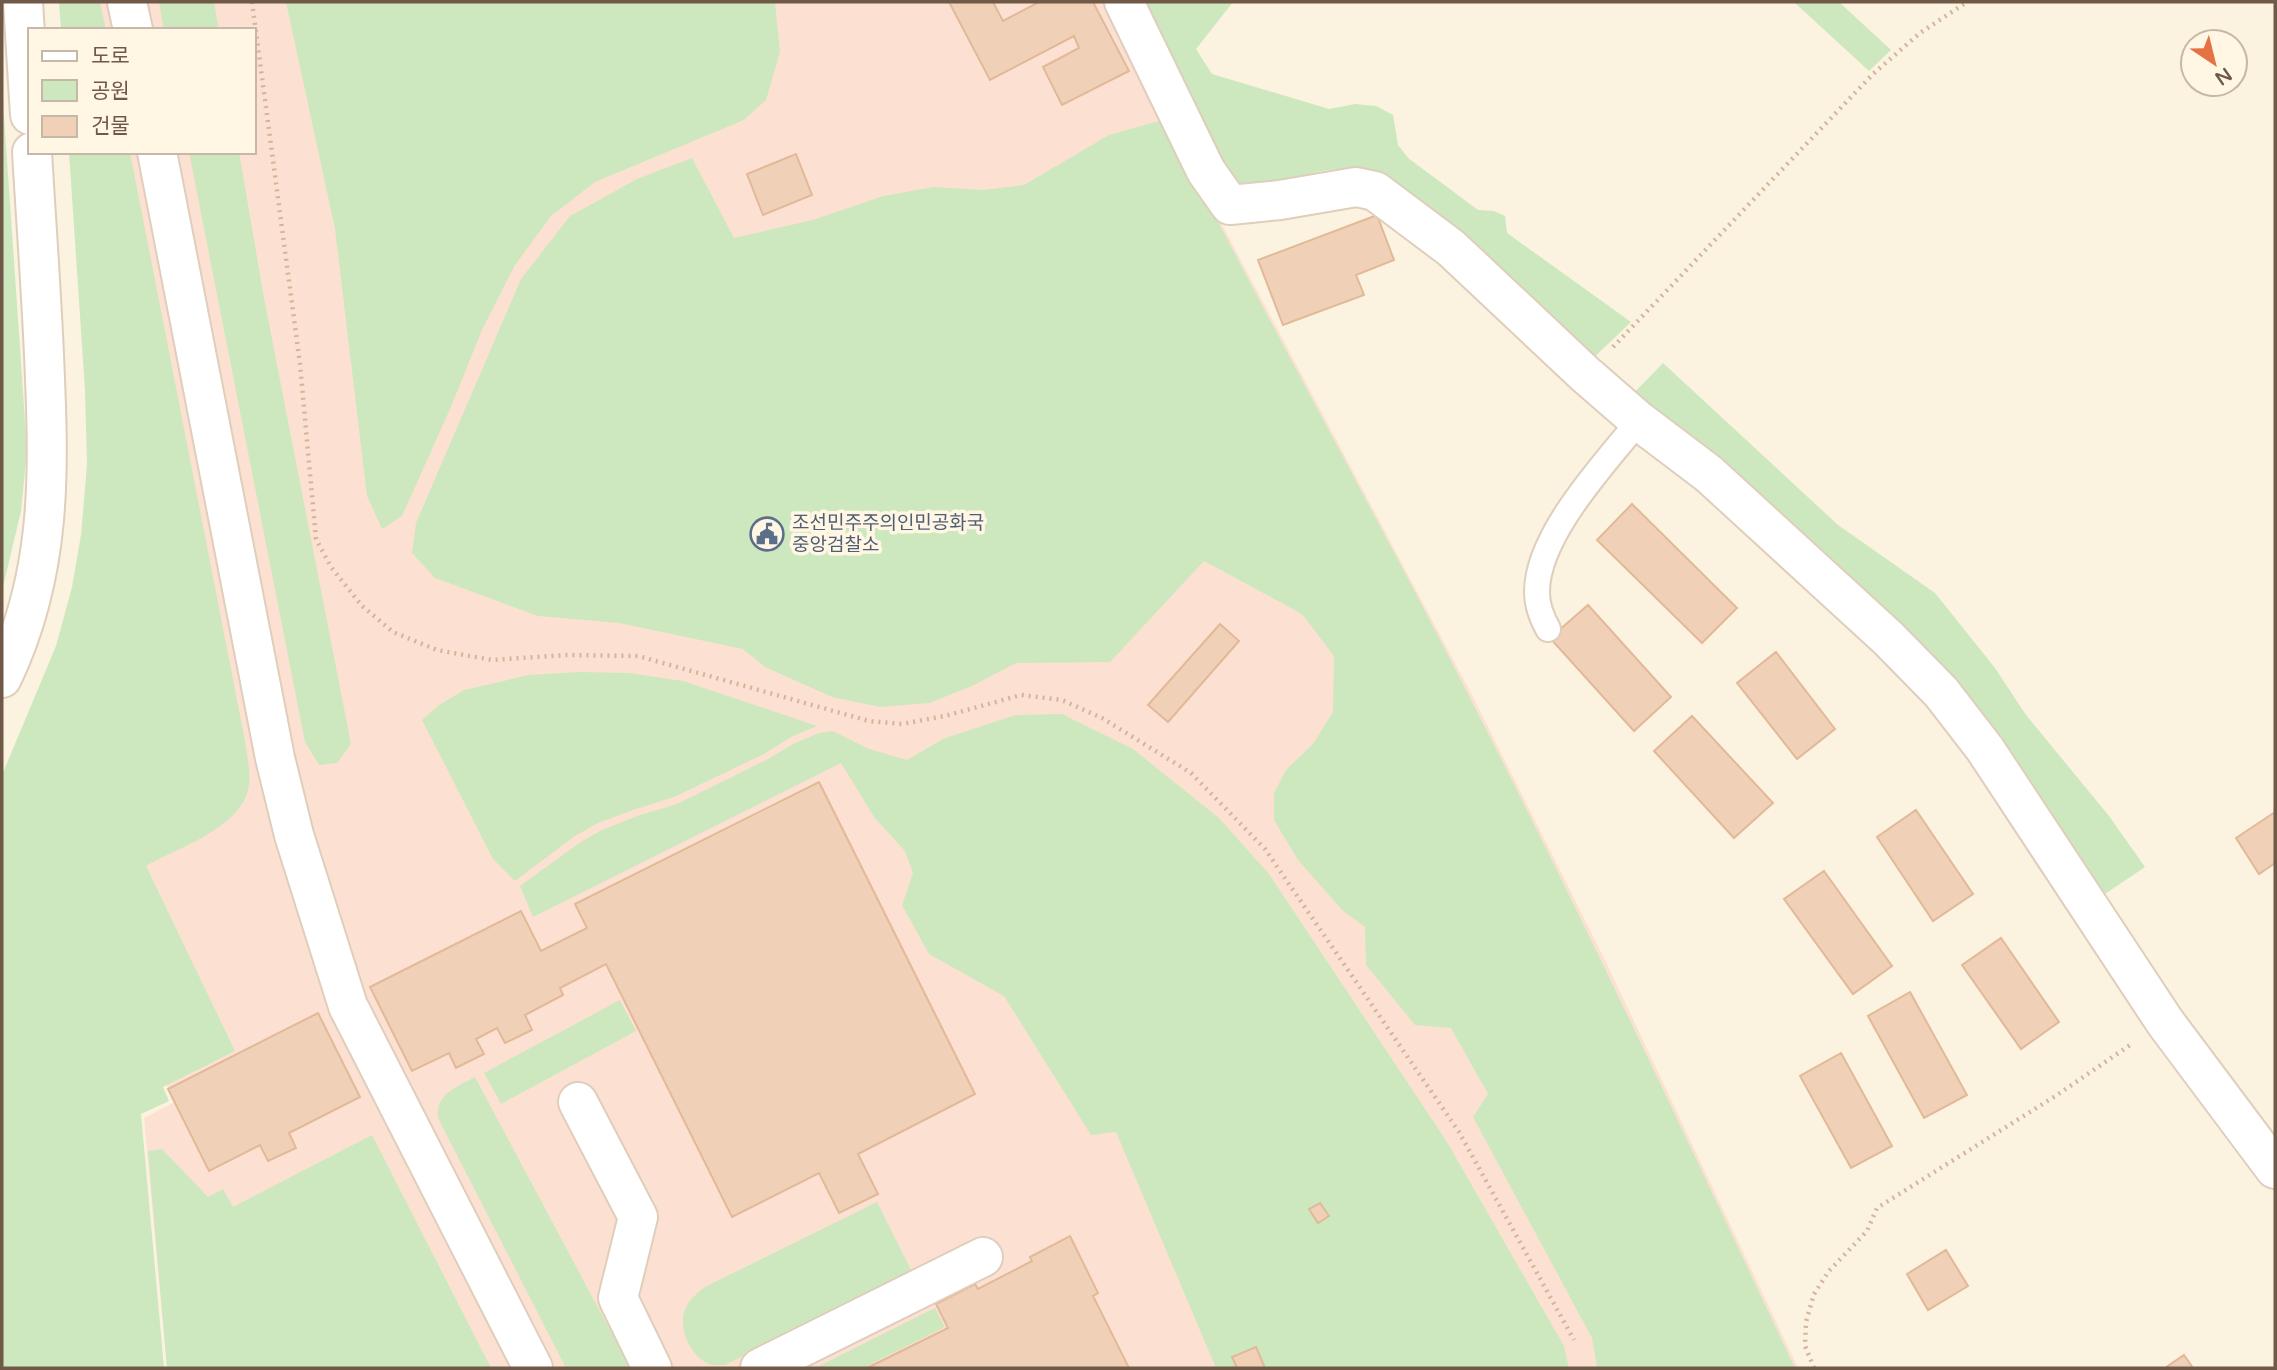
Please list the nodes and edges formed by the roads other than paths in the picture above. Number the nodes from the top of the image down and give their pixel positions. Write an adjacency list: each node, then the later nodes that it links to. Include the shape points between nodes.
1 (23, 2): 5 (street)
2 (127, 2): 4 (street)
3 (1124, 2): 8 (street, via 1206,170 1230,205 1356,187 1375,191 1451,248)
4 (133, 28)
5 (28, 82)
6 (32, 154): 10 (street, via 47,492 31,603)
7 (157, 154): 14 (street, via 294,835 348,1006)
8 (1639, 421): 9 (lane, via 1564,515 1551,542 1536,593); 12 (street, via 1709,474 1941,692 1985,749 2165,1022)
9 (1548, 629)
10 (2, 678)
11 (578, 1102): 15 (street, via 638,1217 618,1298)
12 (2275, 1169)
13 (983, 1257): 16 (street)
14 (533, 1368)
15 (652, 1368)
16 (760, 1368)

